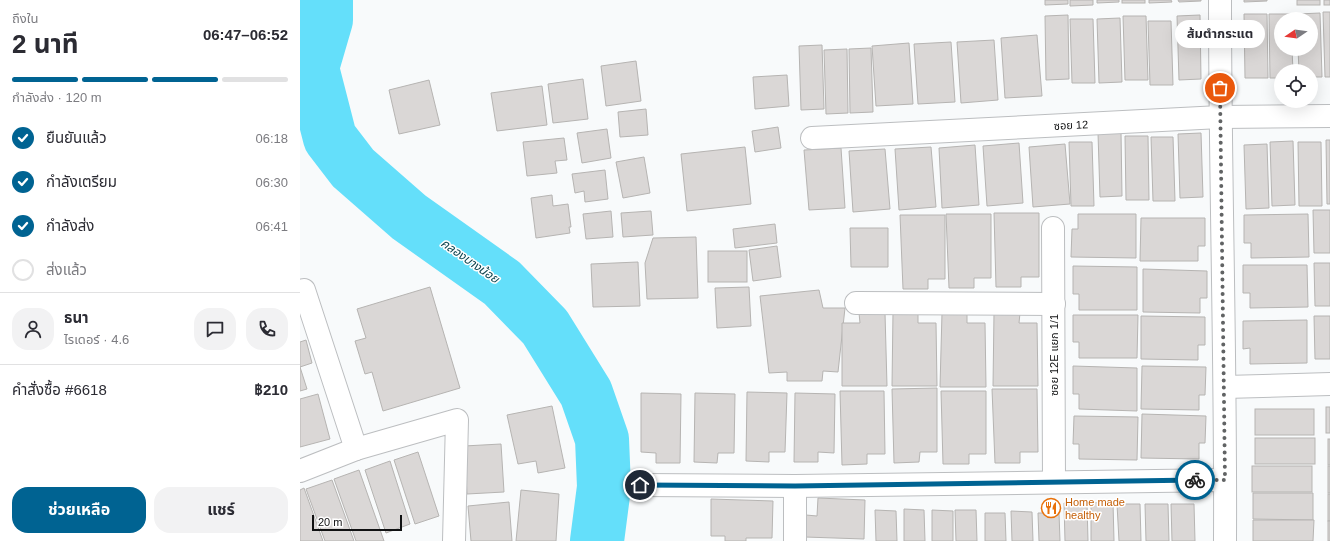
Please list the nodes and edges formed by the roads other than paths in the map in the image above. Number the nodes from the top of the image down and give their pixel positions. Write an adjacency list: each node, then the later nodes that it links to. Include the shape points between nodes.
1 (1220, 0): 3 (street)
2 (1330, 116): 3 (street, ซอย 12)
3 (1220, 117): 4 (street, ซอย 12); 10 (street)
4 (812, 138)
5 (1053, 228): 8 (street, ซอย 12E แยก 1/1)
6 (304, 290): 11 (street)
7 (856, 303): 8 (street)
8 (1054, 304): 14 (street, ซอย 12E แยก 1/1)
9 (1330, 384): 10 (street)
10 (1225, 387): 13 (street)
11 (356, 449): 12 (street); 17 (street, via 457,420)
12 (300, 471)
13 (1225, 480): 14 (street); 19 (street)
14 (1054, 482): 16 (street)
15 (640, 485): 16 (street)
16 (795, 486): 18 (street)
17 (454, 541)
18 (794, 541)
19 (1225, 541)

